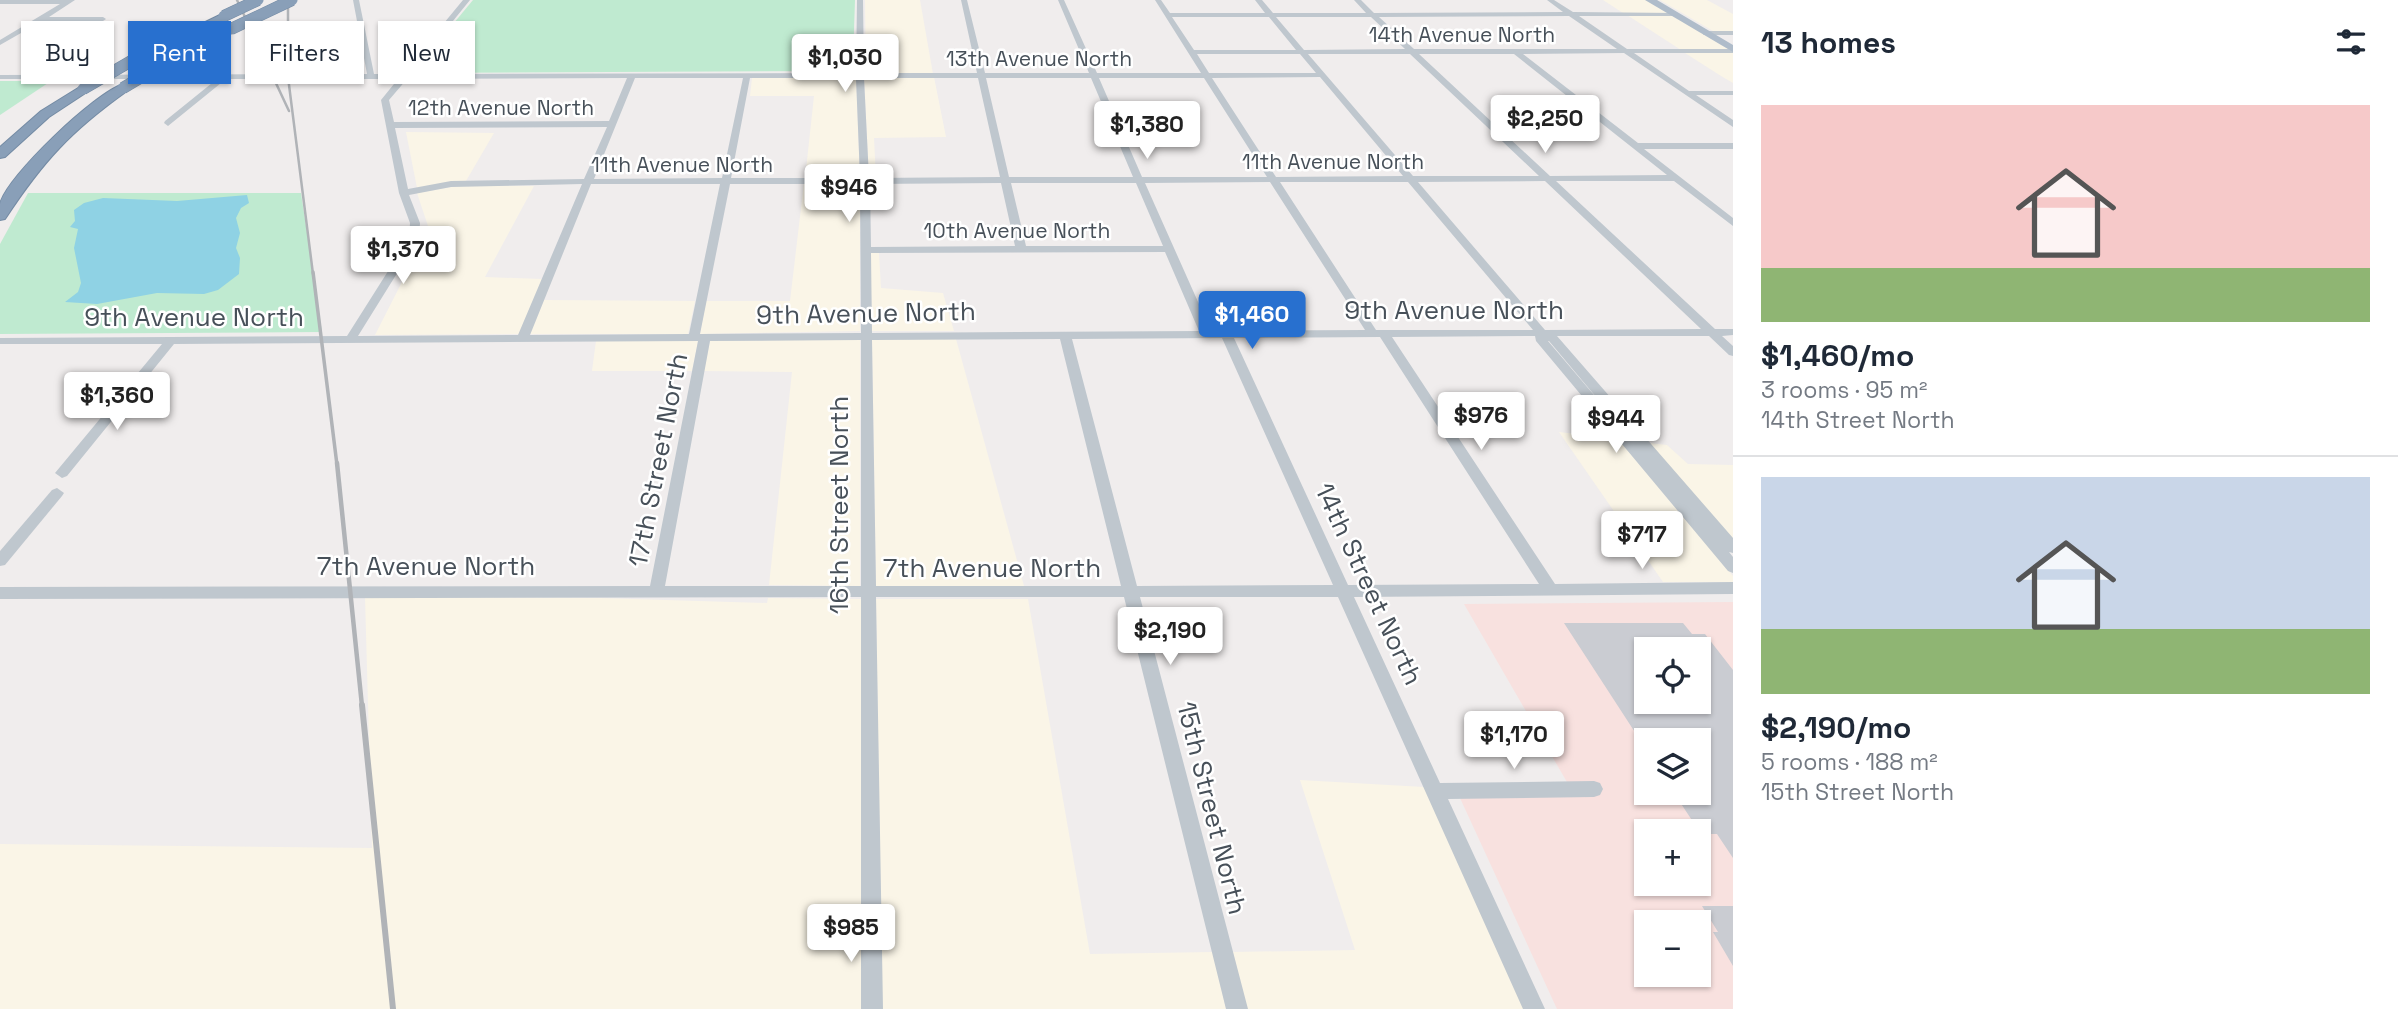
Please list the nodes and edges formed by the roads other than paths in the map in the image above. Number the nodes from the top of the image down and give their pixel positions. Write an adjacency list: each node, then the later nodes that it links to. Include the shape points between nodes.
1 (258, 0): 58 (highway, bridge, via 83,89 45,114)
2 (292, 0): 69 (highway, bridge, via 170,60 87,114 40,157)
3 (356, 0): 44 (street)
4 (467, 0): 22 (street)
5 (860, 0): 33 (street, 16th Street North)
6 (964, 0): 34 (street)
7 (1061, 0): 35 (street)
8 (1158, 0): 17 (street)
9 (1258, 0): 18 (street)
10 (1357, 0): 19 (street)
11 (1550, 0): 15 (street)
12 (1650, 0): 16 (main road)
13 (71, 1): 14 (street); 20 (street)
14 (0, 2)
15 (1571, 14): 16 (street); 19 (street); 29 (street)
16 (1674, 14): 23 (main road)
17 (1167, 15): 18 (street); 30 (street)
18 (1271, 15): 19 (street); 31 (street)
19 (1373, 15): 32 (street)
20 (40, 19): 21 (street); 25 (street)
21 (103, 19)
22 (449, 21)
23 (1706, 33): 24 (street); 27 (main road)
24 (1733, 33)
25 (5, 37): 26 (street)
26 (0, 43)
27 (1733, 50): 29 (street, 14th Avenue North)
28 (1516, 51): 29 (street, 14th Avenue North); 32 (street, 14th Avenue North); 56 (street)
29 (1626, 51): 50 (street)
30 (1191, 52): 31 (street, 14th Avenue North); 36 (street)
31 (1303, 52): 32 (street, 14th Avenue North); 37 (street)
32 (1412, 52): 59 (street)
33 (860, 61): 40 (street); 41 (street, 16th Street North)
34 (981, 75): 35 (street, 13th Avenue North); 41 (street, 13th Avenue North); 63 (street)
35 (1093, 75): 36 (street, 13th Avenue North); 64 (street)
36 (1206, 75): 37 (street, 13th Avenue North); 61 (street)
37 (1322, 75): 62 (street)
38 (632, 76): 39 (street, 13th Avenue North); 46 (street, 13th Avenue North); 53 (street)
39 (747, 76): 40 (street, 13th Avenue North); 65 (street, 17th Street North)
40 (814, 76): 41 (street, 13th Avenue North)
41 (860, 76): 66 (street, 16th Street North)
42 (128, 77): 47 (street, 13th Avenue North)
43 (231, 77): 44 (street, 13th Avenue North)
44 (371, 77): 45 (street, 13th Avenue North)
45 (378, 77)
46 (475, 77)
47 (0, 78)
48 (215, 84): 52 (street)
49 (397, 84): 55 (street, via 385,100)
50 (1688, 93): 51 (street); 54 (street)
51 (1733, 93)
52 (168, 123)
53 (612, 124): 55 (street, 12th Avenue North); 67 (street)
54 (1733, 124)
55 (390, 125): 68 (street)
56 (1636, 146): 57 (street); 60 (street)
57 (1733, 146)
58 (0, 154)
59 (1547, 178): 60 (street, 11th Avenue North); 62 (street, 11th Avenue North); 74 (street)
60 (1675, 178): 70 (street)
61 (1273, 179): 62 (street, 11th Avenue North); 64 (street, 11th Avenue North); 76 (street)
62 (1411, 179): 77 (street)
63 (1005, 180): 64 (street, 11th Avenue North); 66 (street, 11th Avenue North); 71 (street)
64 (1139, 180): 72 (street)
65 (726, 181): 66 (street, 11th Avenue North); 67 (street, 11th Avenue North); 83 (street, 17th Street North)
66 (864, 181): 73 (street, 16th Street North)
67 (588, 182): 68 (street, 11th Avenue North, via 467,183); 82 (street)
68 (404, 193): 84 (street, via 416,231)
69 (0, 216)
70 (1733, 223)
71 (1021, 249): 72 (street, 10th Avenue North); 73 (street, 10th Avenue North)
72 (1169, 249): 79 (street)
73 (865, 250): 81 (street, 16th Street North)
74 (1712, 332): 75 (street, 9th Avenue North); 77 (street, 9th Avenue North); 87 (street)
75 (1733, 332)
76 (1377, 333): 77 (street, 9th Avenue North); 80 (street, 9th Avenue North); 94 (street)
77 (1542, 333): 90 (street, via 1553,339); 92 (street, via 1540,339)
78 (1065, 334): 79 (street, 9th Avenue North); 81 (street, 9th Avenue North); 98 (street, 15th Street North)
79 (1206, 334): 80 (street, 9th Avenue North)
80 (1226, 334): 96 (street, 14th Street North)
81 (866, 335): 83 (street, 9th Avenue North); 97 (street, 16th Street North)
82 (523, 337): 83 (street, 9th Avenue North); 84 (street, 9th Avenue North)
83 (699, 337): 95 (street, 17th Street North)
84 (351, 338): 85 (street, 9th Avenue North)
85 (171, 340): 86 (street, 9th Avenue North); 88 (street)
86 (0, 341)
87 (1733, 352)
88 (62, 473)
89 (57, 493): 91 (street)
90 (1733, 548)
91 (0, 561)
92 (1733, 567)
93 (1733, 588): 94 (street, 7th Avenue North)
94 (1551, 590): 96 (street, 7th Avenue North)
95 (657, 591): 97 (street, 7th Avenue North); 99 (street, 7th Avenue North)
96 (1344, 591): 98 (street, 7th Avenue North); 101 (street, 14th Street North)
97 (868, 592): 98 (street, 7th Avenue North); 102 (street, 16th Street North)
98 (1132, 592): 103 (street, 15th Street North)
99 (0, 593)
100 (1594, 789): 101 (street)
101 (1435, 791): 104 (street, 14th Street North)
102 (872, 1009)
103 (1237, 1009)
104 (1534, 1009)

